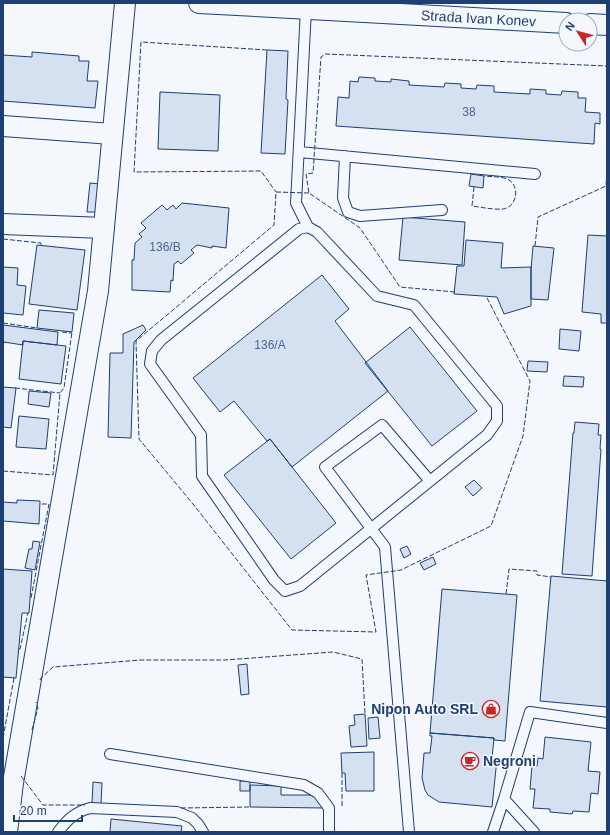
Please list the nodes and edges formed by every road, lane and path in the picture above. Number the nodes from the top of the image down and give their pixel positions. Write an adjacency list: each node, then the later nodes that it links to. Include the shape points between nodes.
1 (125, 3): 6 (street)
2 (200, 3): 3 (street, Strada Ivan Konev)
3 (306, 9): 4 (street, Strada Ivan Konev); 7 (lane)
4 (558, 23)
5 (3, 126): 6 (street)
6 (112, 134): 13 (street)
7 (299, 152): 8 (lane); 12 (lane, via 296,203)
8 (345, 156): 9 (lane); 10 (lane, via 343,198 348,212 360,216)
9 (535, 174)
10 (442, 210)
11 (3, 224): 13 (street)
12 (308, 227): 14 (lane, via 317,232 377,296 414,305 497,406 497,421 487,435); 15 (lane, via 299,229 161,340 152,351 150,364 201,435 202,476 274,580 285,591 300,586)
13 (104, 228): 18 (street, via 98,291)
14 (430, 481): 15 (lane); 15 (lane, via 382,425 325,467)
15 (372, 529): 24 (lane, via 386,547)
16 (607, 723): 19 (lane, via 530,712)
17 (110, 754): 23 (lane, via 304,785 318,794 329,808)
18 (8, 783): 20 (street)
19 (504, 799): 25 (lane); 26 (lane)
20 (7, 832)
21 (58, 832): 22 (lane, via 73,815 90,808 177,812 192,818)
22 (202, 832)
23 (329, 832)
24 (409, 832)
25 (493, 832)
26 (534, 832)

